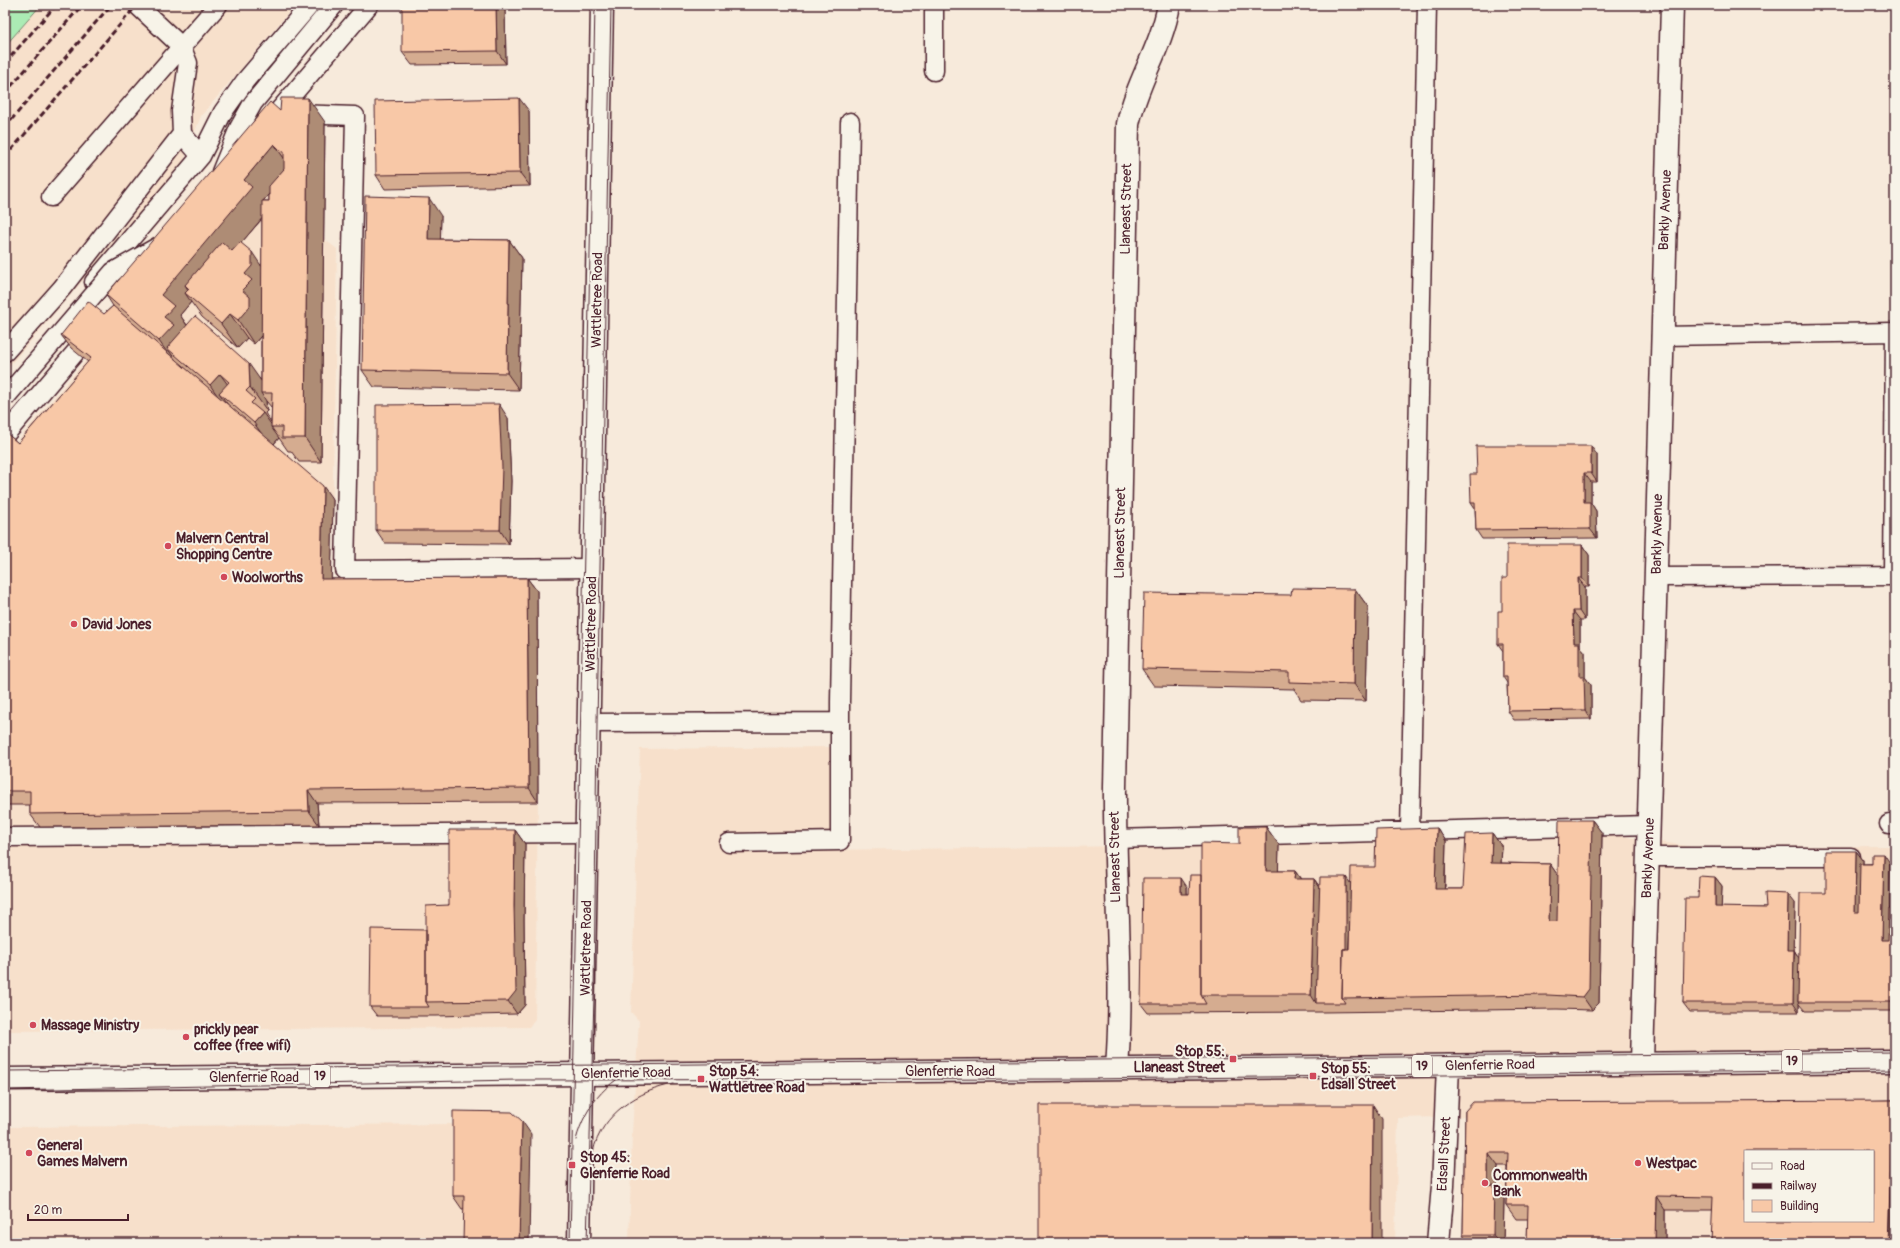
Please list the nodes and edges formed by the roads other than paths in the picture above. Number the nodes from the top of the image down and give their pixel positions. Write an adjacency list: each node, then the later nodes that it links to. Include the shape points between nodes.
1 (137, 5): 11 (lane)
2 (218, 5): 11 (lane)
3 (310, 5): 16 (lane, via 241,87 224,112)
4 (334, 5): 15 (lane, via 254,103 239,128 214,187)
5 (369, 5): 25 (lane, via 270,120 355,116 345,570)
6 (602, 5): 25 (main road, Wattletree Road)
7 (934, 5): 12 (lane)
8 (1169, 5): 33 (main road, Llaneast Street, via 1165,26 1154,57 1138,87 1128,124)
9 (1427, 5): 30 (lane)
10 (1672, 5): 20 (main road, Barkly Avenue)
11 (181, 46): 14 (lane, via 188,63 181,111); 17 (lane)
12 (934, 71)
13 (850, 122): 27 (lane)
14 (182, 134): 16 (lane); 21 (lane, via 62,288)
15 (249, 144)
16 (201, 156): 22 (lane)
17 (51, 197)
18 (144, 273): 23 (lane, bridge, via 172,235 160,245 113,272)
19 (102, 321): 24 (lane)
20 (1661, 336): 26 (main road, Barkly Avenue); 26 (lane, via 1895,332 1893,576)
21 (5, 352)
22 (5, 386)
23 (5, 398)
24 (5, 435)
25 (592, 568): 28 (main road, Wattletree Road)
26 (1657, 577): 29 (main road, Barkly Avenue)
27 (840, 722): 28 (lane); 34 (lane, via 840,841)
28 (589, 723): 31 (main road, Wattletree Road)
29 (1649, 824): 30 (lane); 35 (main road, Barkly Avenue)
30 (1410, 832): 33 (lane)
31 (588, 833): 32 (lane); 41 (main road, Wattletree Road)
32 (5, 837)
33 (1114, 839): 40 (main road, Llaneast Street, via 1118,977)
34 (729, 843)
35 (1648, 857): 36 (lane); 38 (main road, Barkly Avenue)
36 (1860, 857)
37 (1895, 1061): 38 (main road, Glenferrie Road / 19)
38 (1642, 1062): 39 (main road, Glenferrie Road / 19)
39 (1448, 1066): 40 (main road, Glenferrie Road / 19); 44 (main road, Edsall Street)
40 (1117, 1068): 41 (main road, Glenferrie Road / 19)
41 (582, 1073): 42 (main road, Glenferrie Road / 19); 43 (main road, Wattletree Road)
42 (5, 1079)
43 (579, 1243)
44 (1438, 1243)

